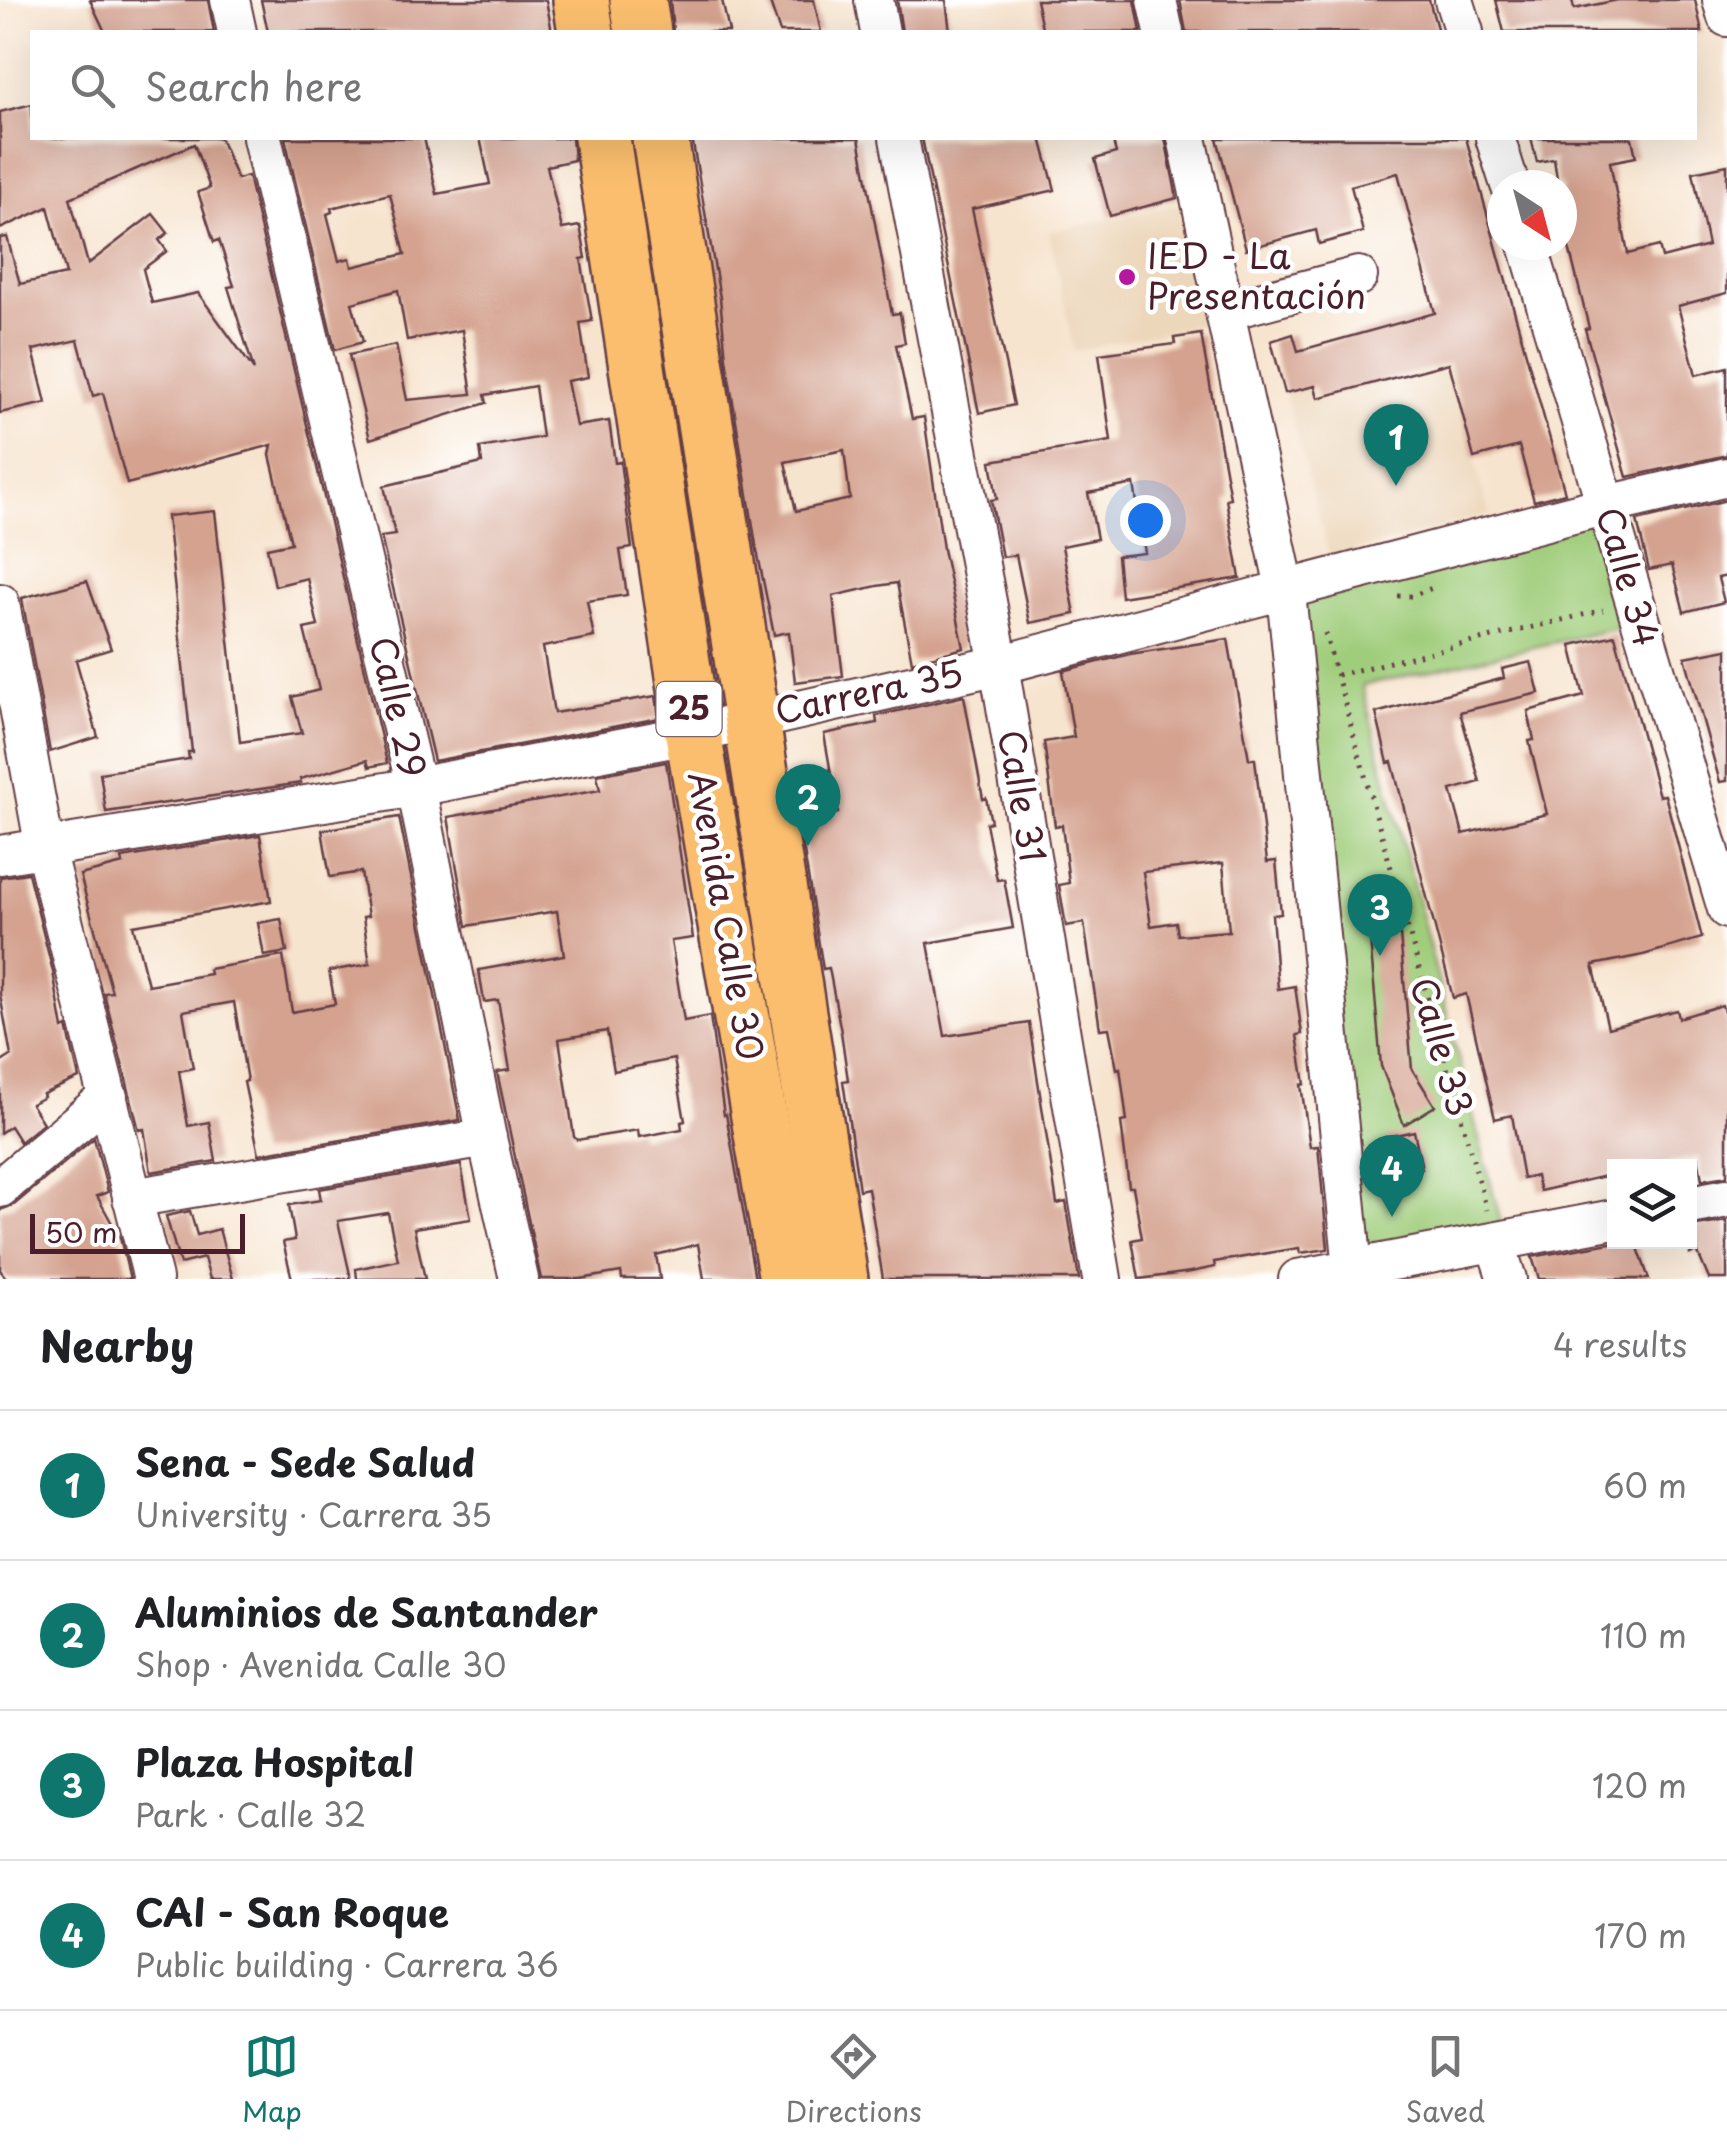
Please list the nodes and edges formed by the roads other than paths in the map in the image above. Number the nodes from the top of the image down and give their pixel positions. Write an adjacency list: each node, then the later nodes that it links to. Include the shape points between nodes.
1 (230, 0): 9 (street)
2 (581, 0): 10 (highway)
3 (638, 0): 11 (highway)
4 (874, 0): 12 (street)
5 (1157, 0): 13 (street)
6 (1454, 0): 14 (street)
7 (1722, 0): 8 (street)
8 (1727, 18)
9 (238, 30)
10 (586, 30)
11 (644, 30)
12 (880, 30)
13 (1164, 30)
14 (1463, 30)
15 (262, 140): 32 (street, Calle 29)
16 (602, 140): 31 (highway, Avenida Calle 30 / 25)
17 (660, 140): 30 (highway, Avenida Calle 30 / 25)
18 (900, 140): 29 (street, Calle 31)
19 (1187, 140): 24 (street)
20 (1497, 140): 21 (street)
21 (1506, 170)
22 (1533, 260): 26 (street, Calle 34)
23 (1358, 276): 24 (street)
24 (1224, 311): 27 (street)
25 (1727, 478): 26 (street, Carrera 35)
26 (1607, 505): 27 (street, Carrera 35); 35 (street, Calle 34)
27 (1299, 588): 29 (street, Carrera 35); 44 (street)
28 (0, 604): 33 (street)
29 (999, 665): 30 (street, Carrera 35); 49 (street, Calle 31)
30 (751, 719): 31 (street, Carrera 35); 48 (highway, Avenida Calle 30 / 25)
31 (693, 734): 32 (street, Carrera 35); 47 (highway, Avenida Calle 30 / 25)
32 (416, 787): 33 (street, Carrera 35); 37 (street, Calle 29)
33 (45, 849): 34 (street, Carrera 35); 36 (street)
34 (0, 855)
35 (1727, 909)
36 (108, 1097): 38 (street); 39 (street)
37 (487, 1138): 39 (street); 46 (street, Calle 29)
38 (0, 1188)
39 (132, 1198): 45 (street)
40 (1727, 1198): 41 (street)
41 (1697, 1204)
42 (1607, 1220): 43 (street)
43 (1496, 1242): 44 (street); 51 (street)
44 (1353, 1274): 50 (street)
45 (153, 1279)
46 (519, 1279)
47 (787, 1279)
48 (840, 1279)
49 (1102, 1279)
50 (1298, 1279)
51 (1507, 1279)

